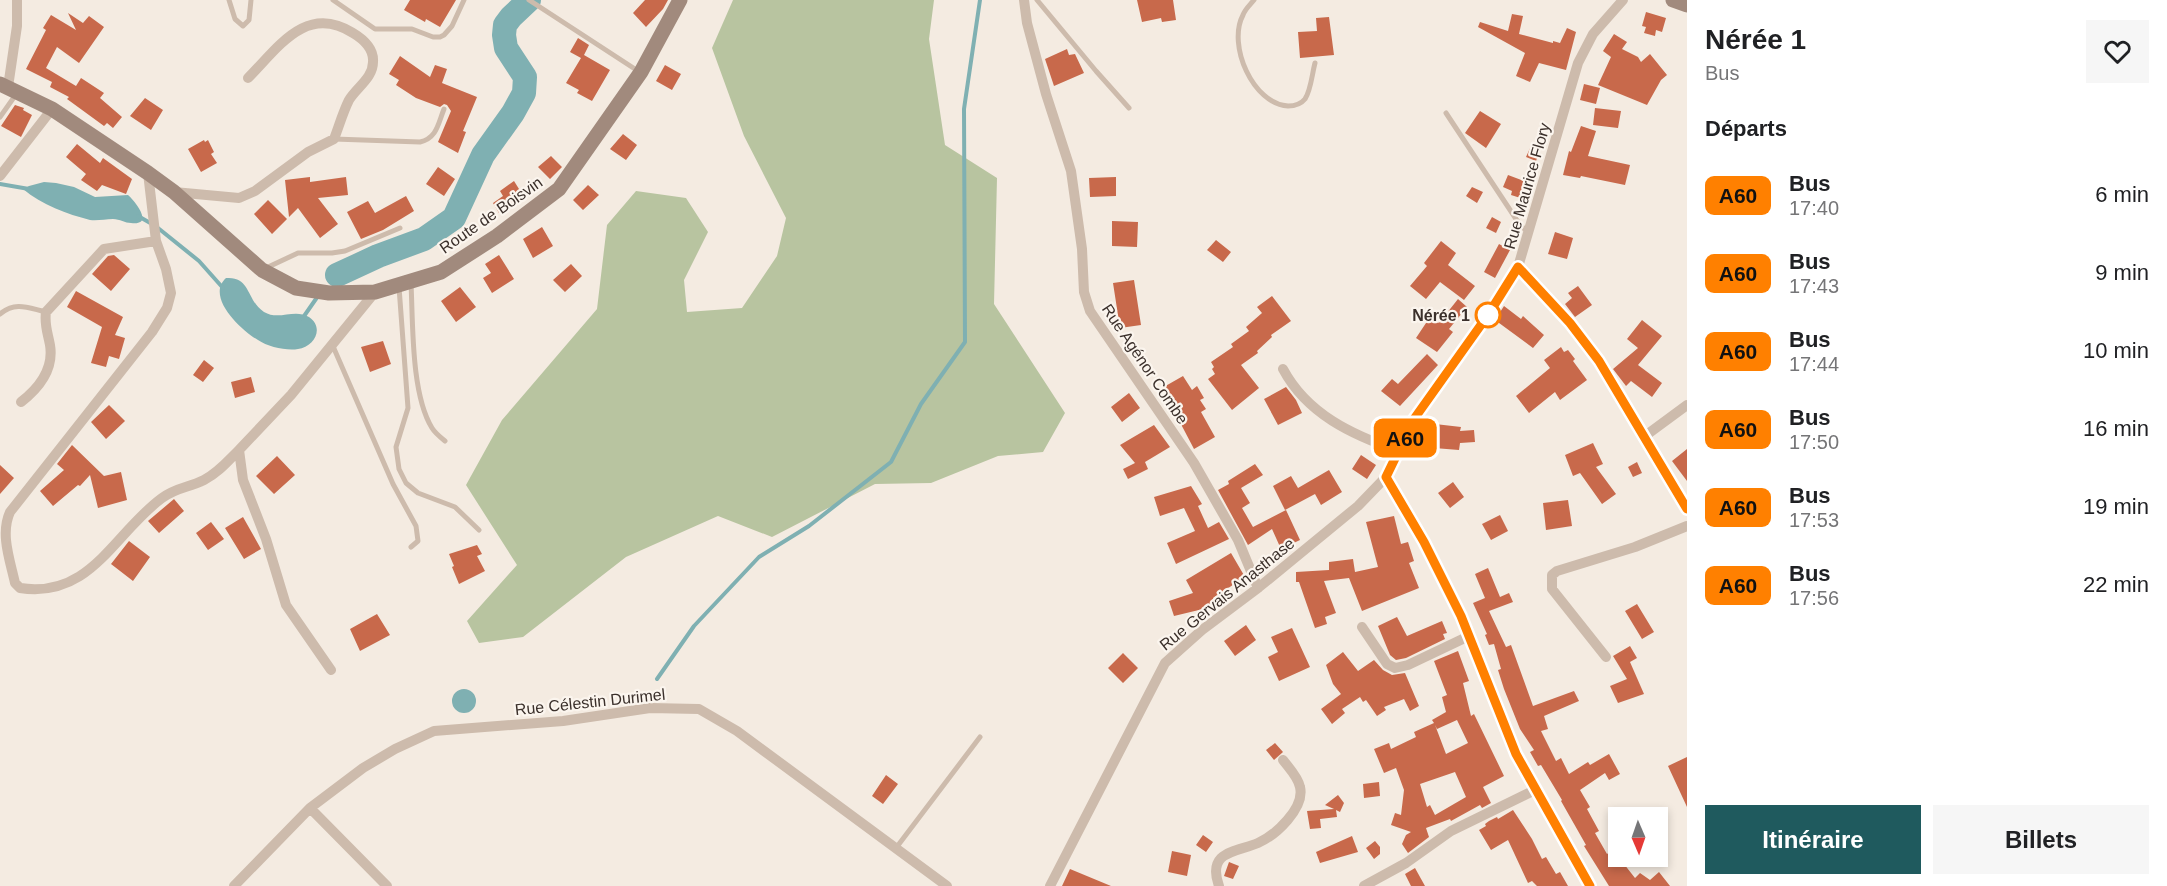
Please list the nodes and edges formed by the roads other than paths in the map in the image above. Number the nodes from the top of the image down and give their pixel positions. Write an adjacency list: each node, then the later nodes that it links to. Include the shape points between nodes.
1 (17, 0): 17 (street)
2 (229, 0): 3 (lane, via 235,19 243,26 249,20)
3 (251, 0)
4 (333, 0): 5 (lane, via 375,29 412,29 440,37 452,26)
5 (464, 0)
6 (529, 0): 15 (lane)
7 (680, 0): 15 (main road, Route de Boisvin)
8 (1024, 0): 49 (street, Rue Agénor Combe, via 1046,94 1071,171 1084,292 1090,311 1194,463 1238,540)
9 (1037, 0): 18 (lane)
10 (1254, 0): 14 (lane, via 1242,15 1238,36 1252,82 1267,99 1291,106 1299,104 1305,98)
11 (1623, 0): 28 (street, Rue Maurice Flory, via 1593,34 1578,63)
12 (1673, 0): 13 (main road)
13 (1687, 4)
14 (1315, 63)
15 (641, 72): 32 (main road, Route de Boisvin, via 559,189 441,272)
16 (248, 78): 23 (street, via 305,25 330,23 355,34 368,45 374,63 348,102)
17 (9, 88): 19 (main road, Route de Boisvin); 22 (lane)
18 (1129, 108)
19 (52, 109): 24 (main road, Route de Boisvin); 25 (street)
20 (444, 110): 23 (lane, via 429,140)
21 (1446, 113): 28 (lane)
22 (0, 117)
23 (334, 138): 26 (street, via 239,198)
24 (148, 173): 26 (main road, Route de Boisvin); 29 (street)
25 (0, 176)
26 (174, 192): 31 (main road, Route de Boisvin)
27 (400, 228): 31 (lane, via 357,248 298,254)
28 (1529, 233): 30 (street, Rue Maurice Flory)
29 (156, 241): 34 (street, via 104,249); 42 (street, via 171,293 167,308 4,522 15,584 43,590 90,570 150,506 174,489 216,473)
30 (1518, 267): 40 (street, via 1599,361); 43 (street, Rue Maurice Flory, via 1414,419)
31 (262, 270): 33 (main road, Route de Boisvin, via 296,288 330,294)
32 (405, 284): 33 (main road, Route de Boisvin); 41 (lane, via 423,408 432,428); 47 (lane, via 408,408 396,447 399,469 406,483 418,493 455,507)
33 (375, 292): 36 (street)
34 (46, 312): 35 (lane, via 15,306); 38 (street, via 51,354 48,367 35,392)
35 (0, 314)
36 (332, 344): 42 (street); 48 (lane, via 393,484 416,526 418,541)
37 (1283, 369): 43 (street, via 1301,395 1322,415)
38 (21, 402)
39 (1687, 405): 40 (street)
40 (1645, 436): 45 (street)
41 (446, 441)
42 (239, 450): 53 (street, via 243,480 267,538 286,605)
43 (1398, 451): 44 (street, Rue Maurice Flory)
44 (1386, 477): 49 (street, Rue Gervais Anasthase, via 1358,506); 51 (street, via 1424,542)
45 (1687, 509)
46 (1687, 526): 52 (street, via 1552,575 1552,589)
47 (479, 530)
48 (411, 547)
49 (1258, 588): 63 (street, Rue Gervais Anasthase, via 1165,663)
50 (1362, 627): 51 (street, via 1387,664 1395,668)
51 (1469, 636): 56 (street, via 1516,754)
52 (1606, 657)
53 (331, 670)
54 (980, 737): 58 (lane)
55 (1283, 760): 64 (street, via 1298,780 1301,800 1270,836 1227,853 1220,860 1216,870)
56 (1535, 790): 59 (street); 65 (street, via 1451,831 1406,863)
57 (310, 808): 58 (street, Rue Célestin Durimel, via 363,768 434,731 563,721 651,708 699,709 737,731); 60 (street, Rue Célestin Durimel); 61 (street)
58 (896, 848): 62 (street, Rue Célestin Durimel)
59 (1585, 884)
60 (234, 886)
61 (387, 886)
62 (947, 886)
63 (1050, 886)
64 (1219, 886)
65 (1364, 886)

